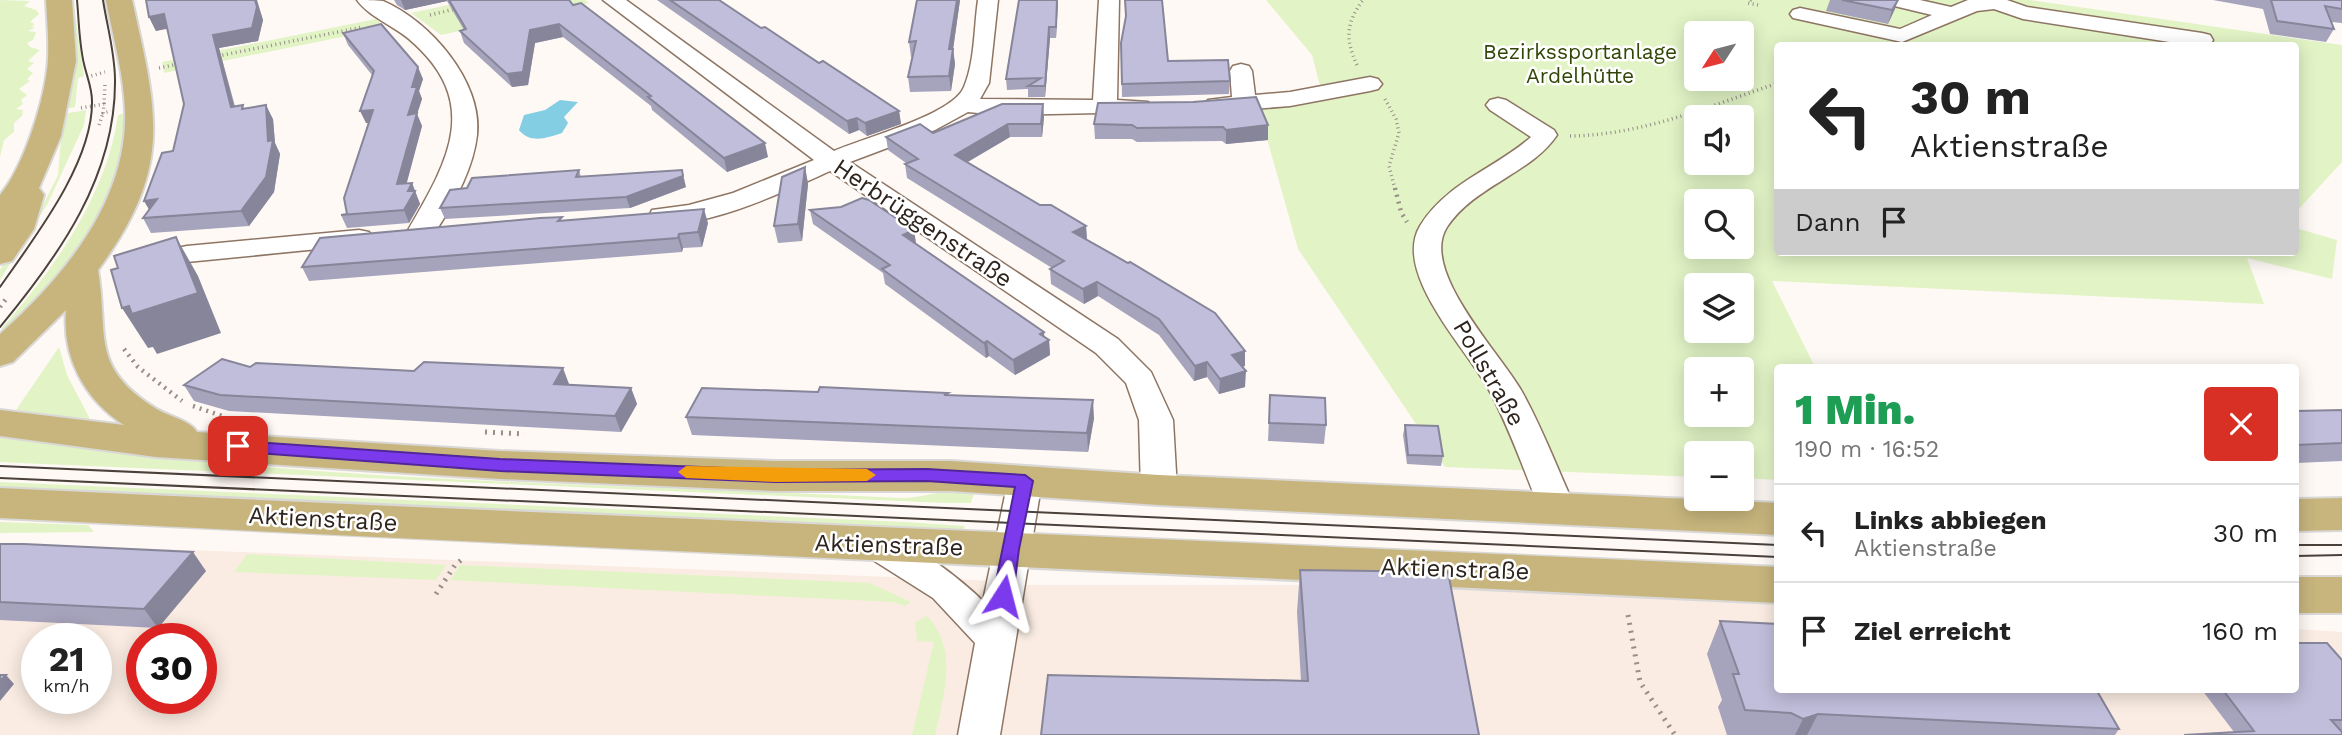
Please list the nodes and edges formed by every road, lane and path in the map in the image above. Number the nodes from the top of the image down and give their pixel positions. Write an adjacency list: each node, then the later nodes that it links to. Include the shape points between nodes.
1 (59, 0): 38 (main road, via 59,78 46,135)
2 (119, 0): 44 (main road, via 139,105 138,153 120,206)
3 (367, 0): 15 (street)
4 (613, 0): 37 (street, Herbrüggenstraße)
5 (988, 0): 27 (street, via 976,88)
6 (1109, 0): 29 (street)
7 (1363, 0): 22 (path, via 1348,22 1347,45)
8 (1751, 0): 11 (path, via 1748,3)
9 (1893, 0): 13 (street)
10 (1996, 2): 13 (street); 16 (street, via 2023,13)
11 (1758, 5)
12 (463, 7): 15 (path)
13 (1949, 13): 14 (street, via 1902,36)
14 (1800, 14)
15 (401, 21): 17 (path); 43 (street, via 426,41 452,72 462,99 465,134 455,169 410,233)
16 (2202, 40)
17 (208, 58)
18 (182, 63): 19 (path)
19 (159, 68)
20 (1241, 71): 25 (street)
21 (80, 79): 26 (path, via 106,72)
22 (1370, 84): 25 (street); 41 (path, via 1396,119 1399,133 1389,166 1401,212)
23 (1774, 84): 36 (path, via 1598,136)
24 (78, 99): 32 (path)
25 (1244, 103): 31 (street)
26 (104, 104)
27 (963, 104): 29 (street); 34 (street); 37 (street, via 945,116)
28 (1498, 105): 36 (street)
29 (1105, 107): 30 (street)
30 (1168, 107)
31 (1193, 107)
32 (76, 109)
33 (103, 113): 35 (path)
34 (997, 121)
35 (99, 125)
36 (1545, 135): 41 (street, via 1539,144 1480,181 1435,224)
37 (833, 162): 40 (street, via 706,211); 54 (street, Herbrüggenstraße, via 1107,346 1140,379 1156,420)
38 (28, 183): 39 (main road); 42 (main road, via 23,214)
39 (0, 216)
40 (639, 217)
41 (1427, 238): 56 (street, Pollstraße, via 1428,265 1504,389)
42 (0, 254)
43 (187, 254)
44 (80, 269): 48 (main road); 50 (main road, via 83,331 94,369 118,403 152,425)
45 (6, 299): 46 (path)
46 (0, 307)
47 (120, 342): 50 (path, via 138,367 164,390 200,409)
48 (0, 354)
49 (0, 423): 50 (main road, via 156,443)
50 (221, 431): 53 (main road, via 500,465)
51 (478, 432): 52 (path)
52 (534, 434)
53 (1025, 481): 54 (main road); 61 (street)
54 (1159, 490): 56 (main road)
55 (0, 503): 60 (main road, Aktienstraße)
56 (1557, 507): 59 (main road)
57 (2342, 514): 58 (main road)
58 (2299, 515)
59 (1774, 519)
60 (878, 545): 61 (main road, Aktienstraße); 68 (street, via 946,588)
61 (1010, 549): 63 (main road, Aktienstraße); 68 (street)
62 (462, 557): 64 (path)
63 (1774, 585)
64 (436, 594)
65 (2342, 594): 66 (main road)
66 (2299, 595)
67 (1628, 615): 70 (path, via 1640,682)
68 (997, 640): 69 (street)
69 (979, 735)
70 (1675, 735)

